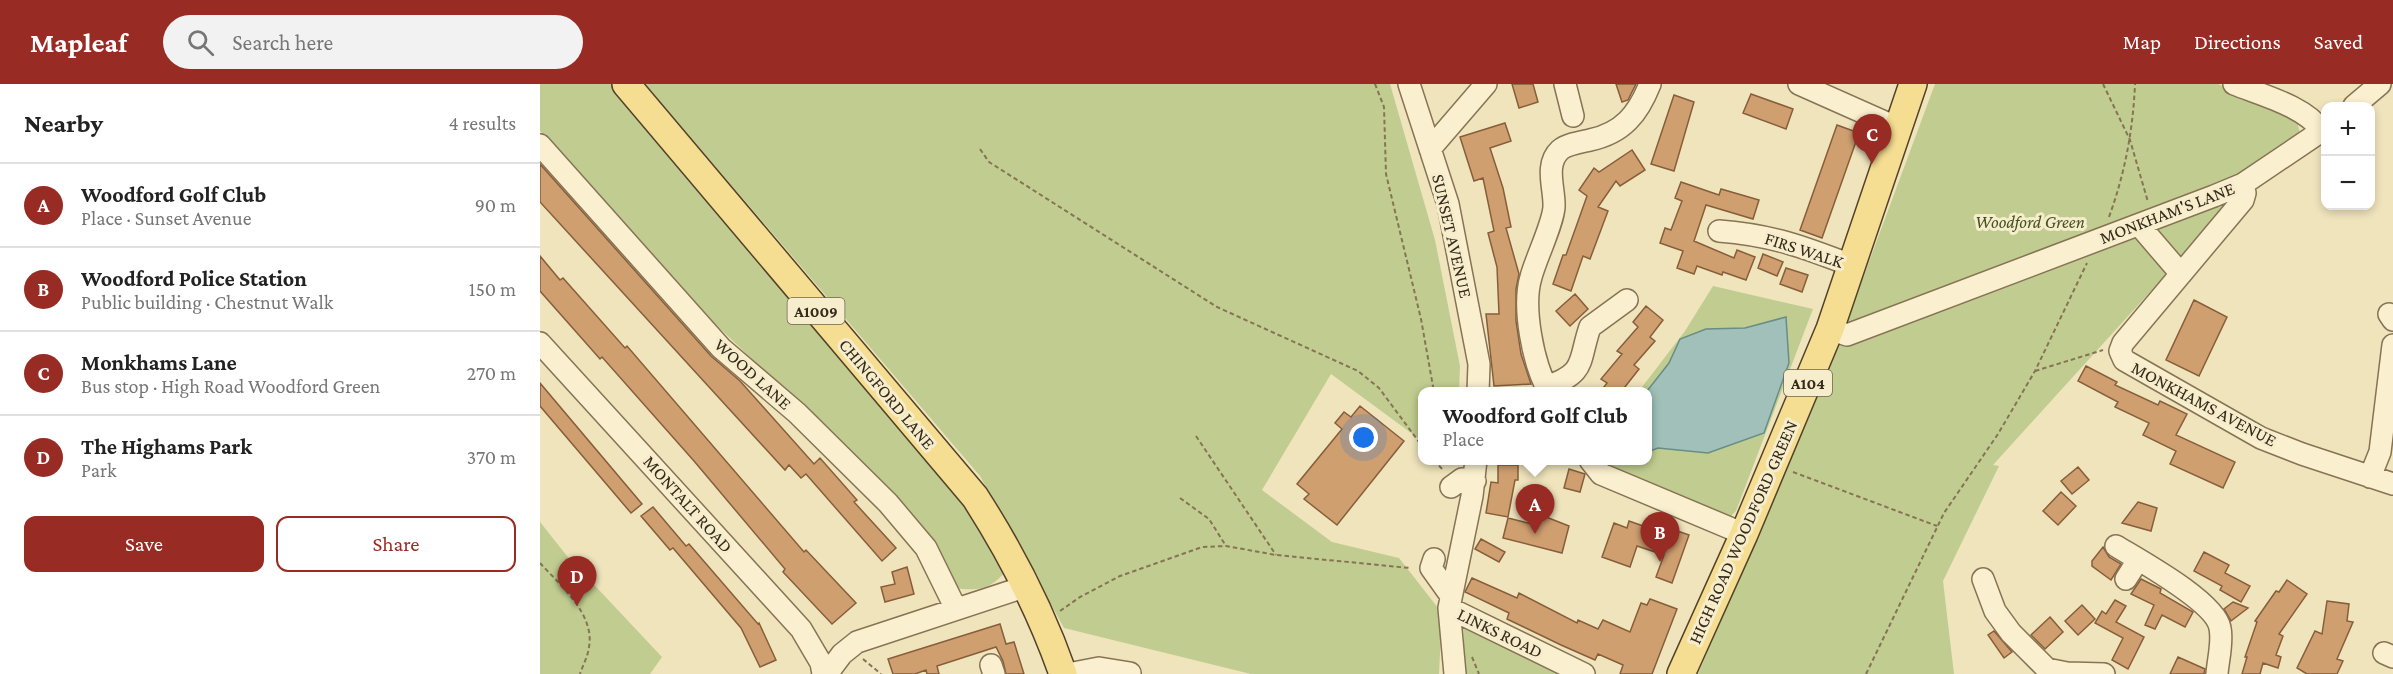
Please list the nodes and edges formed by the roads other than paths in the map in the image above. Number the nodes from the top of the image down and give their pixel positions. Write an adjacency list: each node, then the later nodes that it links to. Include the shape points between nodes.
1 (626, 84): 40 (main road, CHINGFORD LANE / A1009, via 975,497)
2 (1409, 84): 16 (street, SUNSET AVENUE)
3 (1486, 84): 16 (street)
4 (1565, 84): 11 (street)
5 (1650, 84): 27 (street, via 1641,107 1624,125 1599,138 1560,150 1553,163 1554,208 1527,296 1530,335)
6 (1798, 84): 13 (street)
7 (1913, 84): 13 (main road, HIGH ROAD WOODFORD GREEN / A104)
8 (2234, 84): 12 (street, via 2300,112)
9 (2380, 84): 10 (street)
10 (2359, 102)
11 (1573, 116)
12 (2321, 127)
13 (1898, 128): 20 (main road, HIGH ROAD WOODFORD GREEN / A104)
14 (2321, 132): 17 (street, MONKHAM'S LANE)
15 (540, 145): 42 (street, WOOD LANE, via 721,348 797,414 888,503 926,548)
16 (1430, 149): 26 (street, SUNSET AVENUE, via 1450,215 1479,364)
17 (2243, 184): 18 (street, MONKHAM'S LANE); 21 (street, MONKHAMS AVENUE, via 2243,200)
18 (2145, 222): 21 (street); 23 (street, MONKHAM'S LANE, via 1847,335)
19 (1719, 231): 20 (street, FIRS WALK, via 1755,234 1796,244)
20 (1853, 266): 23 (main road, HIGH ROAD WOODFORD GREEN / A104)
21 (2181, 274): 31 (street, MONKHAMS AVENUE, via 2123,343 2120,351 2124,360 2261,438)
22 (1627, 300): 28 (street, via 1590,327 1576,372)
23 (1830, 329): 34 (main road, HIGH ROAD WOODFORD GREEN / A104)
24 (540, 342): 44 (street, MONTALT ROAD, via 801,629)
25 (2393, 345): 31 (street, via 2380,452)
26 (1478, 387)
27 (1547, 387)
28 (1552, 387)
29 (1594, 465): 34 (street, via 1601,474)
30 (1475, 471): 33 (street); 41 (street)
31 (2370, 477): 32 (street, MONKHAMS AVENUE)
32 (2393, 484)
33 (1451, 487)
34 (1744, 534): 49 (main road, HIGH ROAD WOODFORD GREEN / A104)
35 (2116, 546): 37 (street)
36 (1434, 558): 41 (street, via 1431,568)
37 (2138, 560): 39 (street); 51 (street, via 2186,590 2217,617)
38 (1983, 579): 50 (street, via 1995,611 2047,669)
39 (2126, 579)
40 (1027, 586): 42 (street, MONTALT ROAD); 45 (main road, CHINGFORD LANE / A1009)
41 (1450, 602): 47 (street); 48 (street, LINKS ROAD)
42 (956, 609): 44 (street, MONTALT ROAD, via 857,642)
43 (1130, 673): 46 (street, via 1099,668)
44 (825, 674)
45 (1063, 674)
46 (1068, 674)
47 (1455, 674)
48 (1584, 674)
49 (1681, 674)
50 (2103, 674)
51 (2217, 674)

